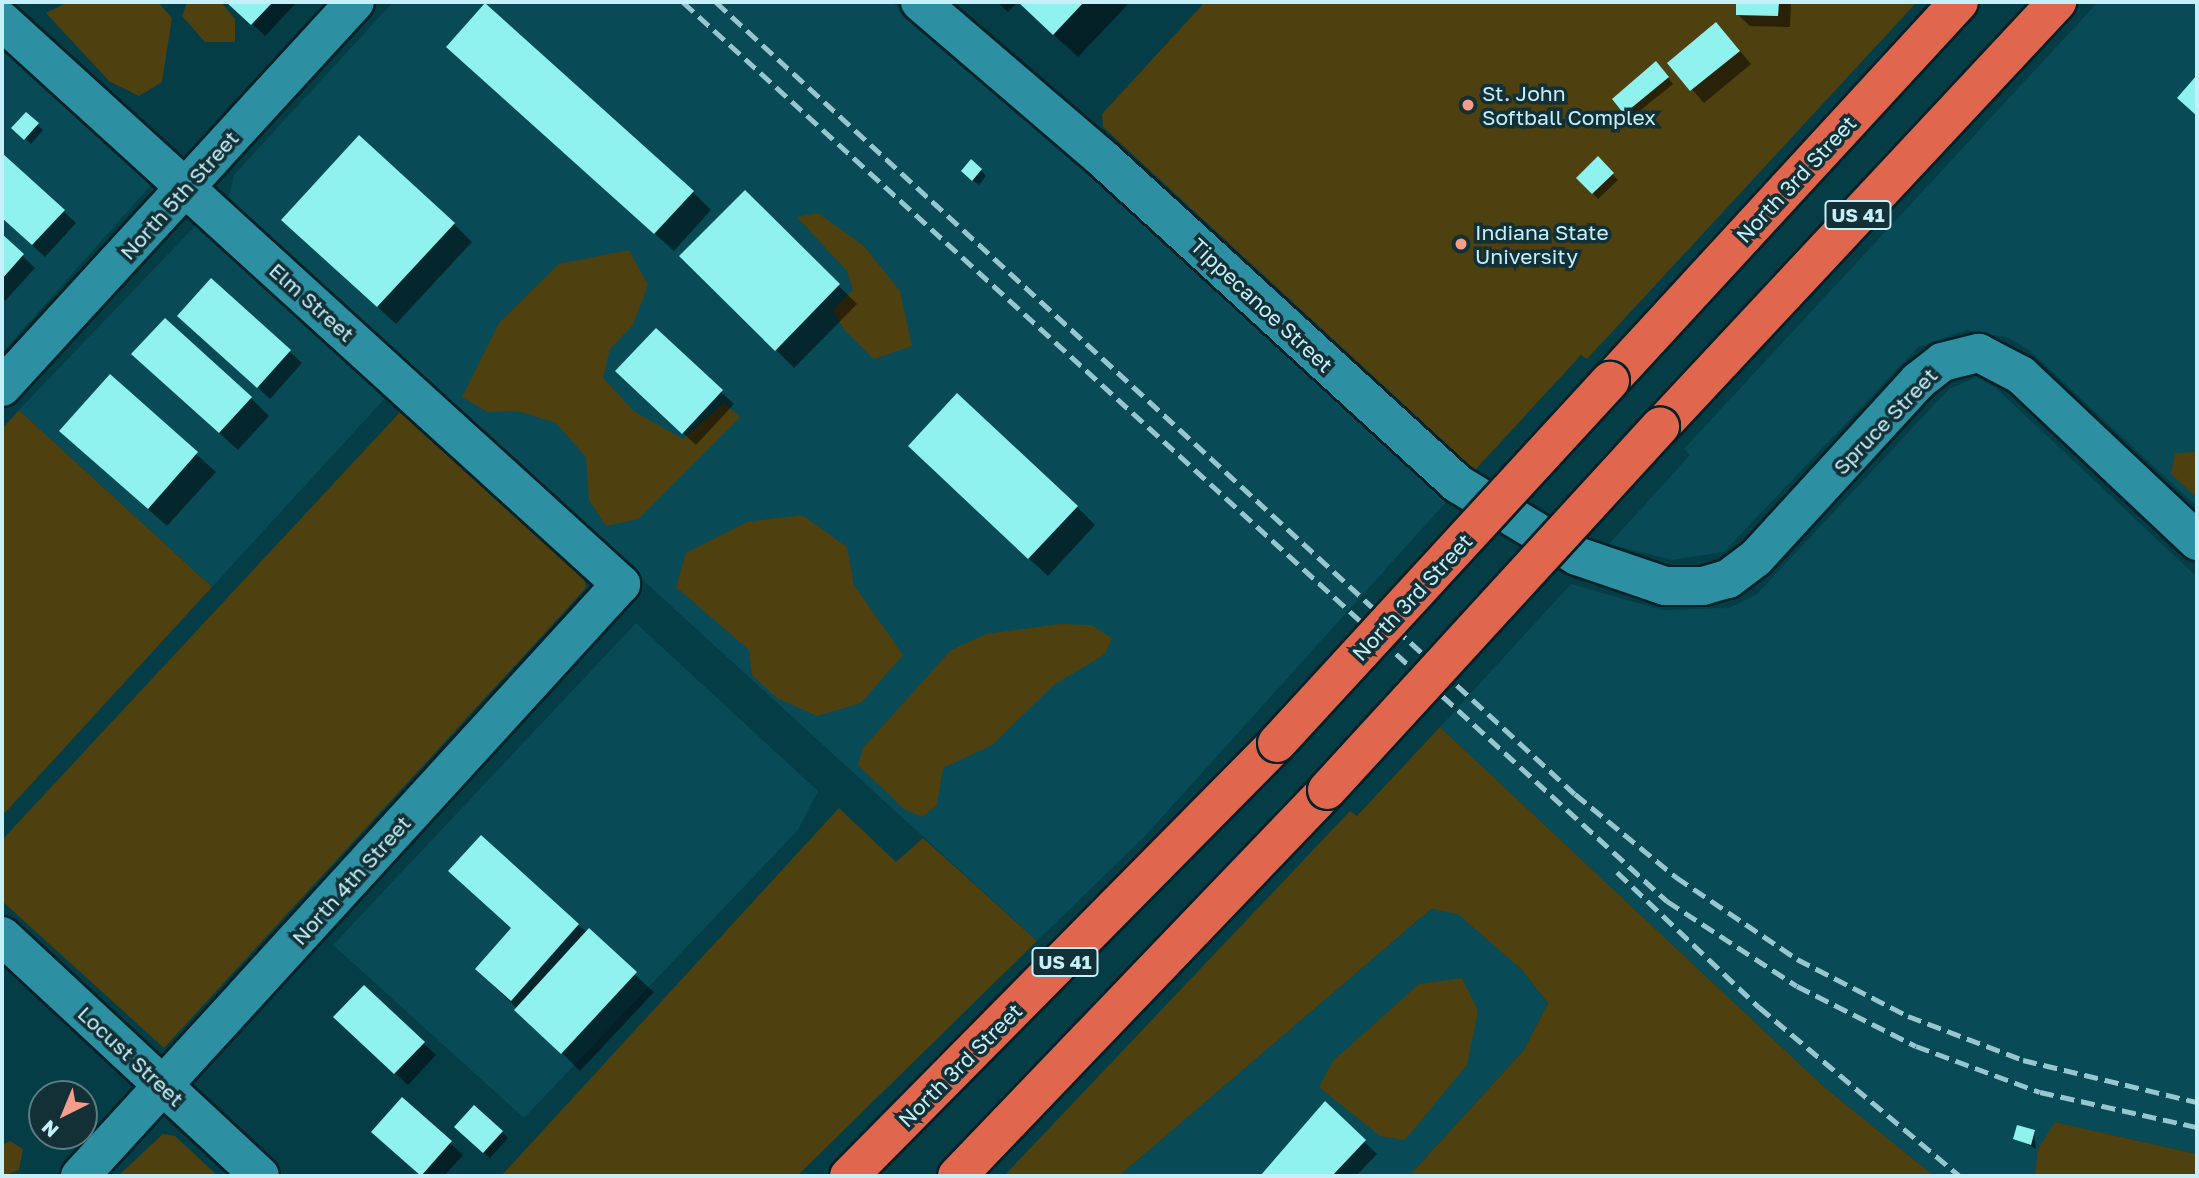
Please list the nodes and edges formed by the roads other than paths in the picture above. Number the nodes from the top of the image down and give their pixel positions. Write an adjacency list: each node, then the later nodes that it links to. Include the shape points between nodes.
1 (355, 2): 6 (street, North 5th Street)
2 (920, 2): 9 (street, Tippecanoe Street, via 1101,157 1458,484 1526,530)
3 (1959, 2): 15 (highway, North 3rd Street / US 41, bridge, via 1277,743)
4 (2057, 2): 16 (highway, US 41, bridge, via 1327,790)
5 (2, 21): 6 (street, Elm Street)
6 (186, 187): 7 (street, North 5th Street); 10 (street, Elm Street)
7 (2, 387)
8 (2197, 541): 9 (street, Spruce Street, via 2021,375 1979,353 1942,362 1918,381 1755,559 1728,579 1703,586 1665,586)
9 (1626, 576)
10 (621, 584): 12 (street, North 4th Street)
11 (2, 936): 12 (street, Locust Street)
12 (164, 1085): 13 (street, North 4th Street); 14 (street, Locust Street)
13 (80, 1176)
14 (260, 1176)
15 (849, 1176)
16 (957, 1176)

